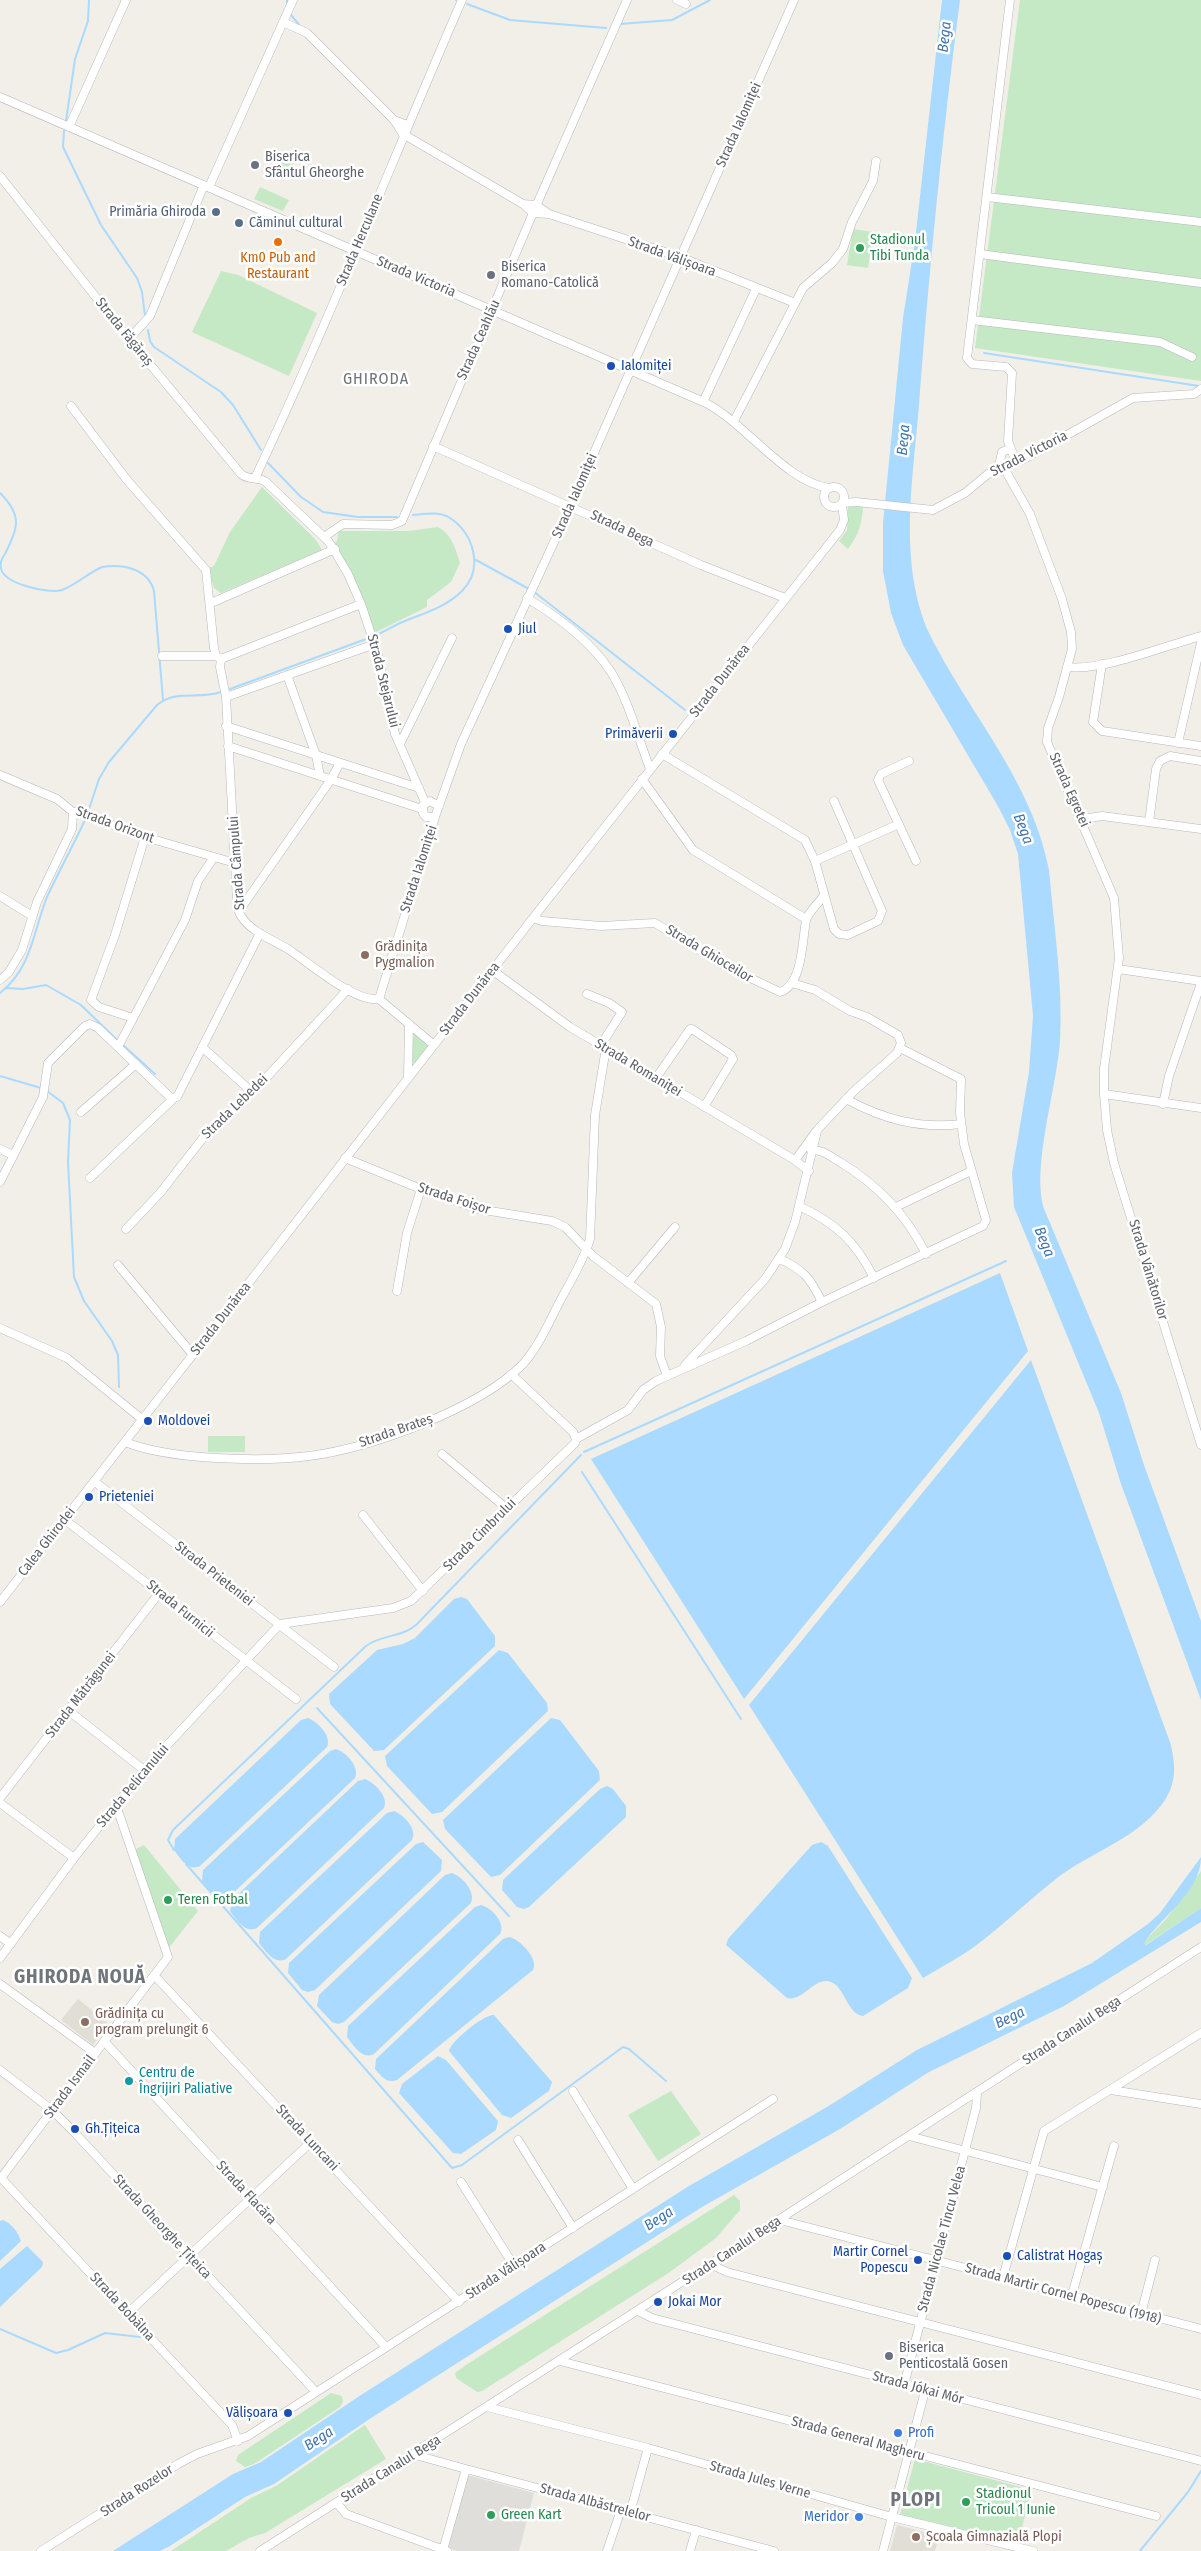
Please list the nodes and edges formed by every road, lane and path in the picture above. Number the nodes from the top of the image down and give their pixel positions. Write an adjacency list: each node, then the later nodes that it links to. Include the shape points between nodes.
1 (126, 0): 11 (street)
2 (293, 0): 9 (street)
3 (462, 0): 12 (street, Strada Herculane)
4 (627, 0): 17 (street, Strada Ceahlău)
5 (677, 0): 8 (street)
6 (794, 0): 21 (street, Strada Ialomiței)
7 (1010, 0): 16 (street)
8 (686, 4)
9 (283, 22): 12 (street, via 306,34); 15 (street)
10 (0, 97): 11 (street, Strada Victoria)
11 (69, 127): 15 (street, Strada Victoria)
12 (405, 130): 17 (street); 19 (street, Strada Herculane)
13 (876, 161): 24 (street, via 873,181 840,255 809,281)
14 (0, 176): 27 (street, Strada Făgăraș)
15 (207, 186): 19 (street, Strada Victoria); 27 (street, via 150,316)
16 (987, 197): 18 (street); 20 (street)
17 (535, 209): 21 (street, Strada Vălișoara); 25 (street, Strada Ceahlău)
18 (1201, 222)
19 (356, 251): 25 (street, Strada Victoria); 38 (street, Strada Herculane)
20 (980, 254): 22 (street); 26 (street)
21 (680, 258): 23 (street, Strada Vălișoara); 29 (street, Strada Ialomiței)
22 (1201, 284)
23 (756, 289): 24 (street, Strada Vălișoara); 31 (street)
24 (795, 303): 33 (street)
25 (493, 310): 29 (street, Strada Victoria); 34 (street, Strada Ceahlău)
26 (972, 320): 28 (street, via 1160,342); 35 (street, via 969,362 1006,367 1012,373)
27 (129, 339): 38 (street, Strada Făgăraș, via 241,474)
28 (1192, 357)
29 (631, 370): 31 (street, Strada Victoria); 43 (street, Strada Ialomiței)
30 (1201, 389): 36 (street, Strada Victoria, via 1194,394 1135,397)
31 (703, 402): 33 (street, Strada Victoria)
32 (71, 406): 48 (street, Strada Câmpului, via 127,480 203,565)
33 (734, 421): 39 (street, Strada Victoria, via 794,474)
34 (433, 446): 43 (street, Strada Bega); 44 (street, Strada Ceahlău, via 400,524 342,524)
35 (1009, 449): 36 (street); 37 (street, via 1001,455)
36 (1016, 462): 37 (street, Strada Victoria)
37 (1003, 468): 42 (street, Strada Victoria, via 988,474 943,506 926,511); 57 (street, Strada Egretei, via 1030,514 1069,620 1072,640)
38 (255, 478): 44 (street, Strada Stejarului, via 266,482)
39 (816, 486): 40 (street, Strada Victoria); 41 (street, Strada Victoria)
40 (829, 488): 41 (street); 42 (street, Strada Victoria, via 840,488)
41 (824, 497): 42 (street, Strada Victoria, via 826,503)
42 (841, 503): 47 (street, Strada Dunărea, via 844,518 840,530)
43 (571, 505): 46 (street, Strada Ialomiței); 47 (street, Strada Bega, via 701,565)
44 (324, 537): 45 (street, Strada Stejarului)
45 (335, 549): 48 (street); 49 (street, Strada Stejarului)
46 (530, 593): 71 (street, via 569,627 610,671); 79 (street, Strada Ialomiței, via 461,744)
47 (785, 598): 66 (street, Strada Dunărea)
48 (211, 603): 55 (street, Strada Câmpului)
49 (361, 604): 52 (street, Strada Stejarului); 55 (street)
50 (1201, 636): 56 (street)
51 (452, 638): 63 (street)
52 (374, 640): 59 (street); 63 (street, Strada Stejarului)
53 (1201, 643): 58 (street)
54 (162, 656): 55 (street)
55 (219, 658): 60 (street, Strada Câmpului)
56 (1102, 664): 57 (street, via 1082,669); 62 (street, via 1095,726 1102,731)
57 (1067, 667): 82 (street, Strada Egretei, via 1047,736)
58 (1198, 672): 62 (street)
59 (287, 675): 60 (street); 67 (street)
60 (226, 697): 61 (street, Strada Câmpului)
61 (226, 726): 64 (street, Strada Câmpului); 67 (street)
62 (1178, 743): 65 (street)
63 (400, 744): 76 (street, Strada Stejarului)
64 (228, 746): 73 (street); 91 (street, Strada Câmpului)
65 (1201, 746)
66 (662, 754): 71 (street, Strada Dunărea); 89 (street, via 802,838)
67 (316, 755): 70 (street); 73 (street)
68 (909, 761): 84 (street, via 878,777)
69 (1201, 761): 83 (street, via 1170,756 1160,761)
70 (340, 763): 74 (street); 76 (street)
71 (650, 770): 75 (street, Strada Dunărea)
72 (0, 775): 80 (street, Strada Orizont, via 57,799)
73 (320, 776): 74 (street)
74 (331, 779): 78 (street); 94 (street)
75 (642, 779): 96 (street, Strada Dunărea); 97 (street, via 693,850)
76 (419, 788): 78 (street, Strada Stejarului)
77 (834, 801): 87 (street)
78 (423, 806): 79 (street, via 435,802); 81 (street, via 426,817)
79 (439, 806): 81 (street, Strada Ialomiței)
80 (73, 812): 86 (street, Strada Orizont); 95 (street, via 72,829)
81 (435, 817): 106 (street, Strada Ialomiței)
82 (1082, 819): 83 (street, via 1102,816); 99 (street, Strada Egretei, via 1114,898 1119,941)
83 (1149, 822): 85 (street)
84 (900, 824): 87 (street); 90 (street)
85 (1201, 829)
86 (145, 838): 88 (street, Strada Orizont); 107 (street, via 91,1000 99,1007)
87 (853, 844): 89 (street); 92 (street, via 882,911 881,916 872,925 848,935 839,934 834,929)
88 (214, 858): 91 (street, Strada Orizont); 107 (street, via 198,881 185,920)
89 (815, 861): 92 (street)
90 (916, 861)
91 (235, 863): 94 (street, Strada Câmpului)
92 (823, 892): 97 (street)
93 (0, 896): 95 (street)
94 (239, 911): 98 (street, Strada Câmpului)
95 (32, 916): 101 (street, via 17,960)
96 (533, 918): 100 (street, Strada Dunărea); 103 (street, Strada Ghioceilor, via 601,926 655,923 714,960 777,992 785,991)
97 (806, 919): 103 (street, via 801,957)
98 (260, 934): 104 (street, Strada Câmpului); 112 (street)
99 (1118, 969): 102 (street); 118 (street, Strada Egretei, via 1104,1069)
100 (492, 970): 109 (street, Strada Dunărea); 110 (street, Strada Romaniței, via 570,1027)
101 (0, 980)
102 (1201, 982): 121 (street, via 1169,1076)
103 (792, 983): 113 (street, via 816,990 898,1035)
104 (348, 989): 106 (street, Strada Câmpului, via 370,999); 117 (street, Strada Lebedei)
105 (587, 994): 110 (street, via 610,1003 622,1012)
106 (379, 999): 108 (street, Strada Câmpului)
107 (133, 1018): 111 (street)
108 (409, 1024): 109 (street, Strada Câmpului); 115 (street)
109 (434, 1046): 115 (street, Strada Dunărea)
110 (603, 1046): 116 (street, Strada Romaniței); 142 (street, Strada Brateș, via 595,1115 591,1235)
111 (118, 1047): 114 (street); 130 (street, via 95,1026 82,1027 48,1063 43,1097)
112 (202, 1047): 117 (street); 119 (street, via 178,1096)
113 (900, 1048): 120 (street); 125 (street, via 961,1079)
114 (136, 1064): 119 (street); 124 (street)
115 (408, 1078): 131 (street, Strada Dunărea)
116 (656, 1078): 122 (street, Strada Romaniței); 122 (street, via 692,1029 733,1059)
117 (252, 1092): 141 (street, Strada Lebedei, via 203,1138 160,1193)
118 (1104, 1094): 121 (street); 158 (street, Strada Vânătorilor, via 1113,1157)
119 (172, 1099): 135 (street)
120 (846, 1099): 125 (street, via 893,1121 942,1126); 126 (street)
121 (1163, 1104): 123 (street)
122 (704, 1107): 132 (street, Strada Romaniței)
123 (1201, 1108)
124 (81, 1112)
125 (961, 1124): 134 (street)
126 (817, 1130): 128 (street); 129 (street)
127 (0, 1149): 130 (street)
128 (814, 1150): 129 (street); 133 (street); 139 (street, via 822,1151 860,1174)
129 (801, 1153): 132 (street)
130 (13, 1155): 136 (street)
131 (345, 1158): 137 (street, Strada Foișor); 151 (street, Strada Dunărea)
132 (791, 1159): 133 (street, Strada Romaniței)
133 (809, 1171): 138 (street)
134 (971, 1171): 139 (street); 143 (street, via 986,1224)
135 (90, 1178)
136 (0, 1182)
137 (421, 1190): 142 (street, Strada Foișor, via 478,1209 556,1222 568,1229); 148 (street, via 407,1233)
138 (799, 1206): 144 (street); 146 (street, via 820,1215 851,1241)
139 (896, 1207): 143 (street)
140 (675, 1227): 147 (street)
141 (126, 1228)
142 (587, 1250): 147 (street, Strada Foișor); 153 (street, Strada Brateș, via 538,1342)
143 (926, 1254): 146 (street)
144 (780, 1259): 149 (street, via 800,1268 811,1280); 152 (street)
145 (118, 1265): 151 (street)
146 (874, 1278): 149 (street)
147 (628, 1283): 154 (street, Strada Foișor, via 656,1304 661,1327 660,1356)
148 (396, 1291)
149 (822, 1302): 152 (street)
150 (0, 1328): 155 (street, via 67,1358)
151 (193, 1355): 155 (street, Strada Dunărea)
152 (682, 1368): 154 (street, Strada Cimbrului)
153 (511, 1374): 156 (street, via 571,1430); 157 (street, Strada Brateș, via 463,1405 427,1422 310,1456 189,1455)
154 (667, 1376): 156 (street, Strada Cimbrului, via 643,1390 628,1410)
155 (143, 1420): 157 (street, Strada Dunărea)
156 (576, 1439): 161 (street, Strada Cimbrului)
157 (125, 1442): 160 (street, Strada Dunărea)
158 (1201, 1444)
159 (442, 1454): 161 (street)
160 (95, 1482): 163 (street, Calea Ghirodei); 167 (street, Strada Prieteniei)
161 (506, 1508): 164 (street, Strada Cimbrului)
162 (363, 1516): 164 (street)
163 (64, 1519): 165 (street, Strada Furnicii); 166 (street, Calea Ghirodei)
164 (423, 1591): 167 (street, Strada Cimbrului, via 411,1601 393,1608)
165 (160, 1592): 168 (street, Strada Furnicii); 171 (street, Strada Mătrăgunei)
166 (0, 1602)
167 (280, 1624): 168 (street, Strada Pelicanului); 169 (street, Strada Prieteniei)
168 (245, 1661): 170 (street, Strada Furnicii); 172 (street, Strada Pelicanului)
169 (334, 1667)
170 (296, 1699)
171 (69, 1711): 172 (street); 173 (street, Strada Mătrăgunei)
172 (144, 1770): 175 (street, Strada Pelicanului)
173 (0, 1798)
174 (0, 1803): 176 (street)
175 (116, 1805): 176 (street, Strada Pelicanului); 181 (street, Strada Ismail, via 168,1957)
176 (74, 1858): 178 (street, Strada Pelicanului)
177 (0, 1936): 178 (street)
178 (10, 1944): 180 (street, Strada Pelicanului)
179 (1201, 1947): 189 (street, Strada Canalul Bega)
180 (0, 1958)
181 (154, 1975): 184 (street, Strada Ismail); 195 (street, Strada Luncani)
182 (0, 1984): 185 (street)
183 (1201, 2033): 188 (street)
184 (104, 2041): 185 (street, Strada Ismail); 203 (street, Strada Flacăra)
185 (95, 2053): 192 (street, Strada Ismail)
186 (0, 2070): 192 (street, Strada Gheorghe Țițeica)
187 (573, 2090): 202 (street)
188 (1111, 2090): 191 (street); 198 (street, via 1048,2128 1042,2137)
189 (977, 2093): 193 (street, Strada Canalul Bega); 197 (street, Strada Nicolae Tincu Velea)
190 (773, 2099): 202 (street, Strada Vălișoara)
191 (1201, 2104)
192 (52, 2110): 199 (street, Strada Ismail); 206 (street, Strada Gheorghe Țițeica)
193 (909, 2136): 197 (street); 204 (street, Strada Canalul Bega)
194 (518, 2140): 205 (street)
195 (311, 2142): 203 (street); 213 (street, Strada Luncani)
196 (1114, 2146): 201 (street)
197 (965, 2152): 198 (street); 208 (street, Strada Nicolae Tincu Velea)
198 (1034, 2167): 201 (street); 211 (street)
199 (0, 2177): 215 (street, Strada Bobâlna)
200 (461, 2182): 210 (street)
201 (1103, 2187): 212 (street)
202 (633, 2189): 205 (street, Strada Vălișoara)
203 (251, 2198): 206 (street); 219 (street, Strada Flacăra)
204 (780, 2220): 208 (street, Strada Martir Cornel Popescu (1918)); 209 (street, Strada Canalul Bega)
205 (573, 2228): 210 (street, Strada Vălișoara)
206 (189, 2256): 215 (street); 223 (street, Strada Gheorghe Țițeica)
207 (1156, 2260): 216 (street)
208 (936, 2261): 211 (street, Strada Martir Cornel Popescu (1918)); 217 (street, Strada Nicolae Tincu Velea)
209 (710, 2264): 214 (street, Strada Canalul Bega); 217 (street, via 728,2272)
210 (514, 2266): 213 (street, Strada Vălișoara)
211 (1003, 2277): 212 (street, Strada Martir Cornel Popescu (1918))
212 (1072, 2295): 216 (street, Strada Martir Cornel Popescu (1918))
213 (459, 2302): 219 (street, Strada Vălișoara)
214 (638, 2311): 220 (street, Strada Canalul Bega); 221 (street, Strada Jókai Mór, via 652,2318)
215 (128, 2313): 226 (street, Strada Bobâlna, via 232,2425)
216 (1141, 2314): 218 (street, Strada Martir Cornel Popescu (1918))
217 (920, 2323): 221 (street, Strada Nicolae Tincu Velea); 224 (street)
218 (1201, 2329)
219 (386, 2347): 223 (street, Strada Vălișoara)
220 (560, 2360): 225 (street, Strada Canalul Bega); 229 (street, Strada General Magheru)
221 (904, 2385): 222 (street, Strada Jókai Mór)
222 (925, 2391): 229 (street); 230 (street, Strada Jókai Mór)
223 (316, 2392): 226 (street, Strada Vălișoara)
224 (1201, 2395)
225 (487, 2407): 227 (street, Strada Jules Verne); 228 (street, Strada Canalul Bega)
226 (238, 2441): 239 (street, Strada Rozelor, via 197,2454 178,2464)
227 (648, 2448): 234 (street); 236 (street, Strada Jules Verne)
228 (416, 2453): 231 (street, Strada Albăstrelelor); 232 (street, Strada Canalul Bega)
229 (909, 2453): 235 (street, Strada General Magheru); 236 (street)
230 (1201, 2460)
231 (466, 2469): 233 (street, Strada Albăstrelelor); 238 (street)
232 (337, 2503): 238 (street, via 346,2514); 240 (street, Strada Canalul Bega)
233 (621, 2510): 234 (street, Strada Albăstrelelor); 241 (street)
234 (630, 2513): 237 (street, Strada Albăstrelelor)
235 (1156, 2516)
236 (892, 2517): 244 (street); 245 (street, Strada Jules Verne)
237 (696, 2530): 242 (street); 243 (street, Strada Albăstrelelor)
238 (445, 2550)
239 (41, 2551)
240 (260, 2551)
241 (608, 2551)
242 (690, 2551)
243 (774, 2551)
244 (883, 2551)
245 (1033, 2551)

